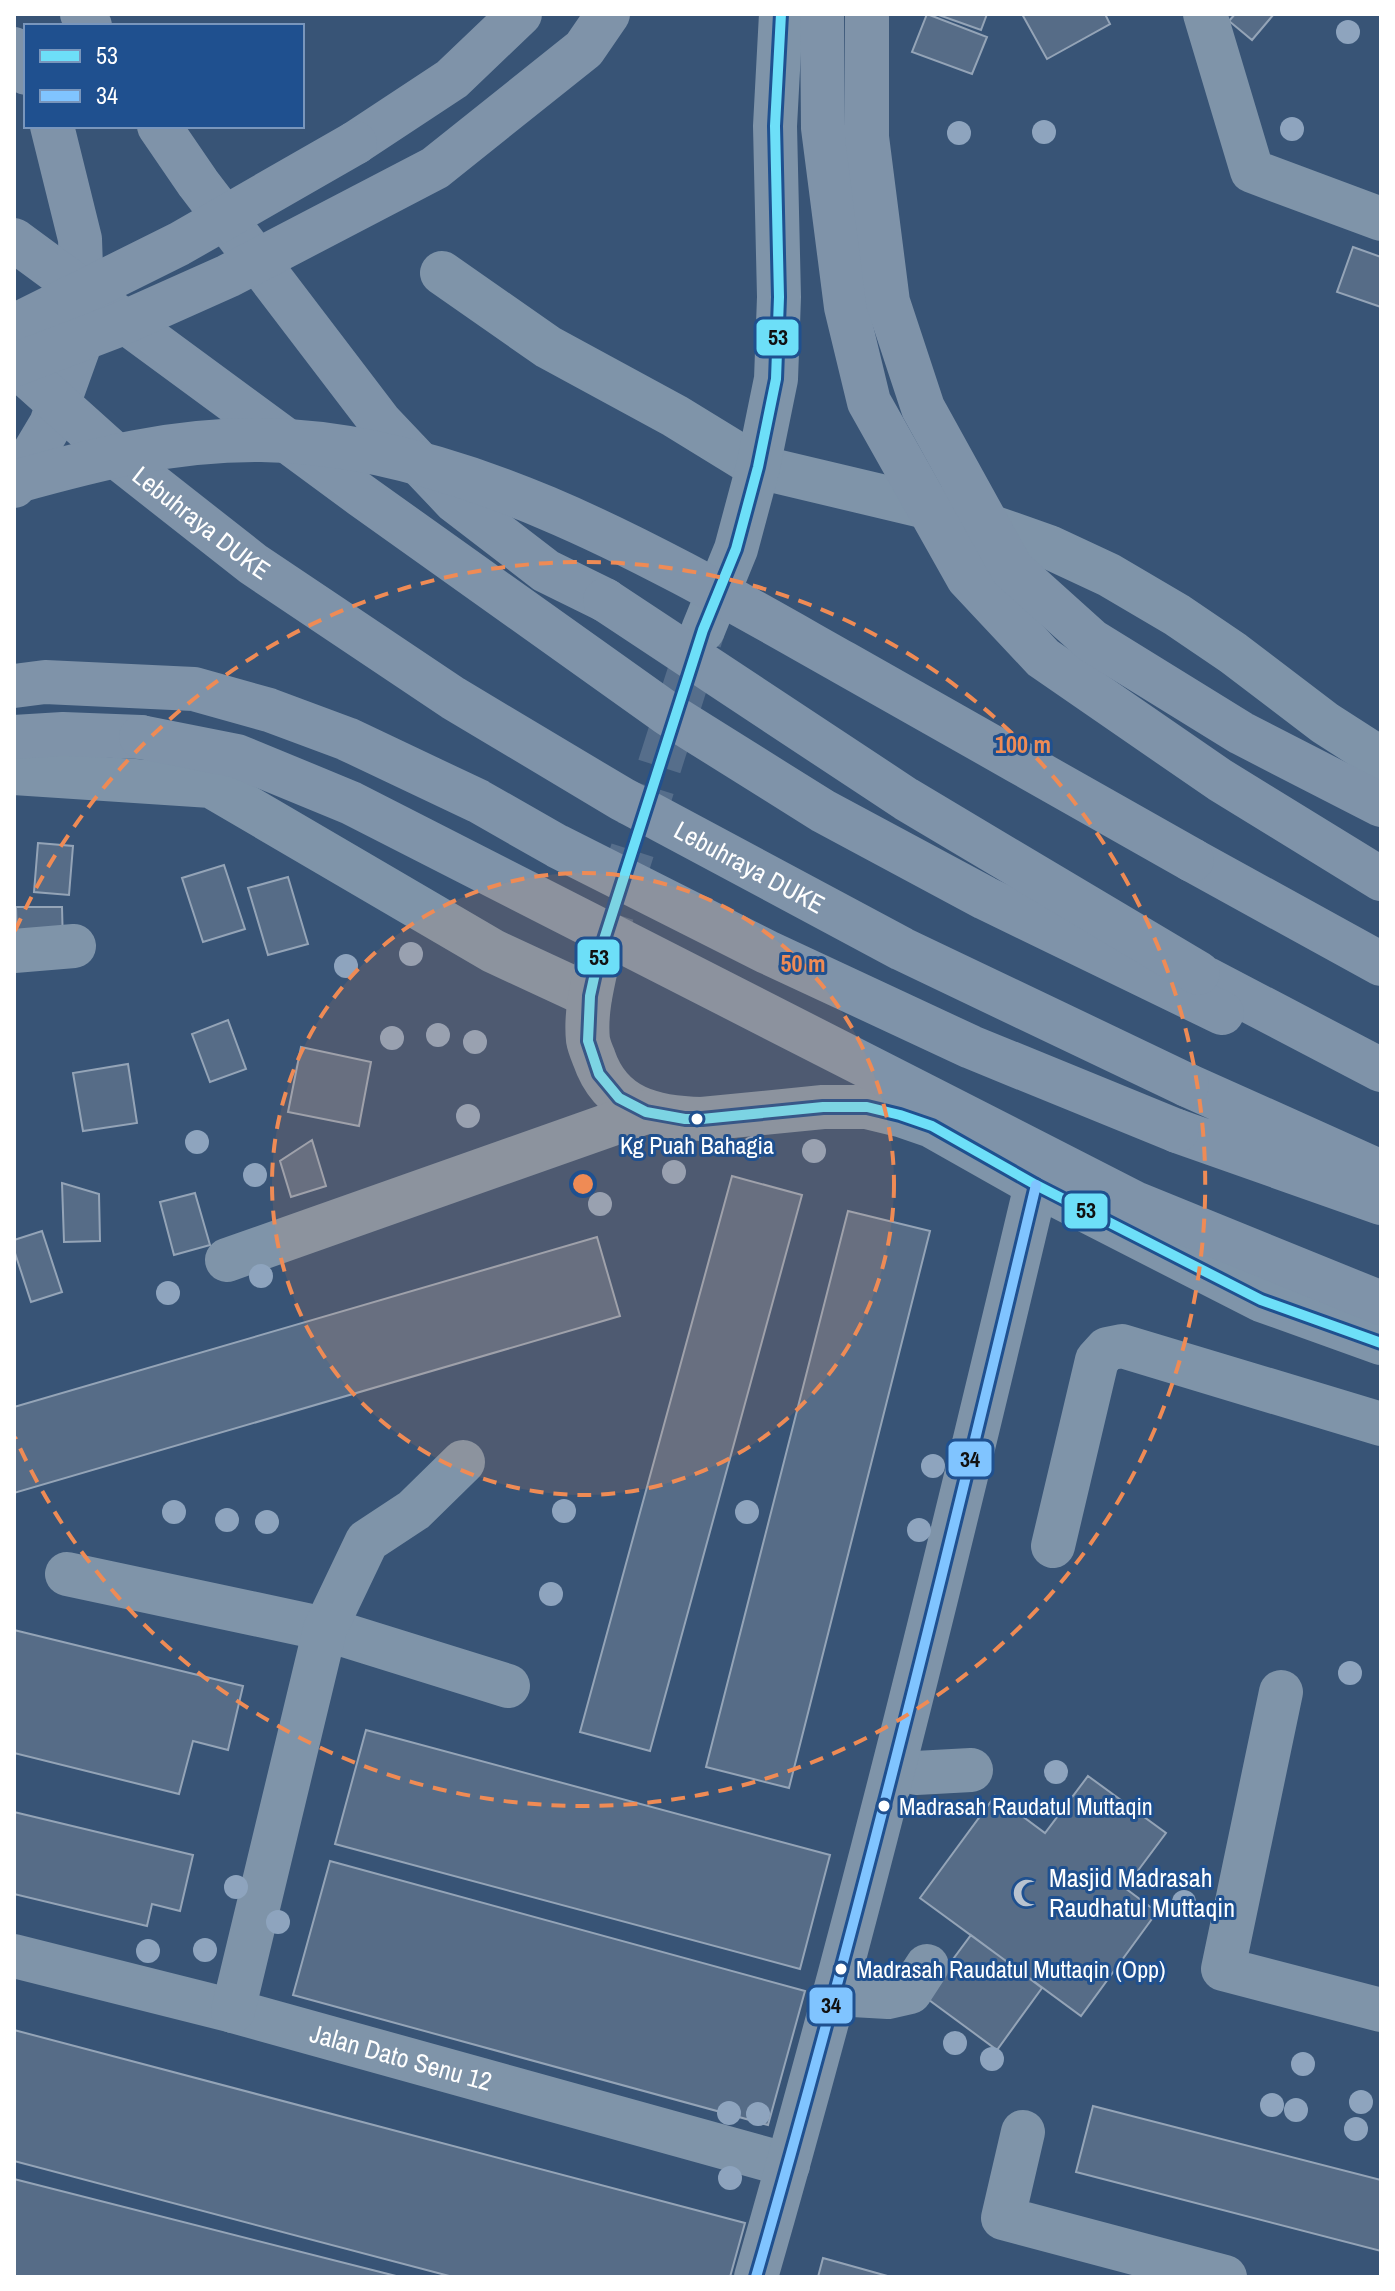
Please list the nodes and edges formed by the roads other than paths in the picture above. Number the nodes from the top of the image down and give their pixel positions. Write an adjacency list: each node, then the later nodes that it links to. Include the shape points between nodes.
1 (520, 14): 14 (highway, bridge, via 452,79 355,143 179,244)
2 (608, 14): 15 (highway, Lebuhraya DUKE, bridge, via 584,49 435,168 228,276)
3 (781, 14): 16 (street, via 775,126 776,379)
4 (822, 14): 24 (highway, bridge, via 823,128 846,307 869,402 968,578 1043,658 1220,780)
5 (867, 14): 23 (highway, bridge, via 867,137 888,302 923,408 1012,569 1092,641 1241,733)
6 (1205, 14): 11 (street, via 1252,171)
7 (14, 49): 8 (highway)
8 (24, 69)
9 (52, 128): 17 (highway, via 80,239 78,349 51,424)
10 (160, 128): 28 (highway, bridge, via 381,423 455,501 546,571 605,600)
11 (1381, 219)
12 (14, 240): 28 (highway, bridge, via 668,714 823,811 944,877)
13 (442, 273): 16 (street, via 548,347)
14 (14, 326)
15 (14, 365): 32 (highway, Lebuhraya DUKE, bridge, via 122,461 253,564 453,698 622,799 874,935)
16 (758, 467): 18 (street, via 736,549); 21 (street, via 952,513 1049,547 1109,575 1177,615)
17 (14, 484): 27 (highway, bridge, via 149,448 227,441 317,444 439,468 629,545)
18 (703, 630)
19 (14, 686): 34 (highway, bridge, via 45,682 194,689 347,739 767,952 971,1047 1177,1131)
20 (14, 737): 36 (highway, bridge, via 141,737 237,756 351,803 1137,1204)
21 (1381, 759)
22 (14, 773): 31 (street, via 211,786 493,951 595,976 588,1041 599,1074 619,1098)
23 (1381, 805)
24 (1381, 879)
25 (74, 946): 26 (street)
26 (14, 951)
27 (1381, 964)
28 (1214, 996): 29 (highway); 30 (highway)
29 (1381, 1070)
30 (1381, 1090)
31 (646, 1112): 33 (street, via 702,1119 867,1107 932,1126); 35 (street)
32 (1381, 1172)
33 (1036, 1185): 37 (street, via 1261,1300); 45 (street)
34 (1381, 1203)
35 (227, 1260)
36 (1381, 1303)
37 (1381, 1343)
38 (1381, 1424): 40 (street, via 1122,1346 1107,1349 1097,1360)
39 (463, 1462): 42 (street, via 414,1510 367,1541)
40 (1053, 1546)
41 (67, 1574): 42 (street)
42 (325, 1629): 43 (street); 51 (street)
43 (508, 1686)
44 (1281, 1692): 50 (street, via 1223,1969)
45 (895, 1766): 46 (street, via 916,1773); 49 (street)
46 (971, 1770)
47 (14, 1956): 51 (street, Jalan Dato Senu 12)
48 (927, 1966): 49 (street, via 910,1992 888,1997)
49 (835, 1994): 53 (street)
50 (1381, 2010)
51 (233, 2011): 53 (street, Jalan Dato Senu 12)
52 (1023, 2132): 55 (street, via 1003,2218)
53 (788, 2165): 54 (street)
54 (756, 2277)
55 (1225, 2277)

